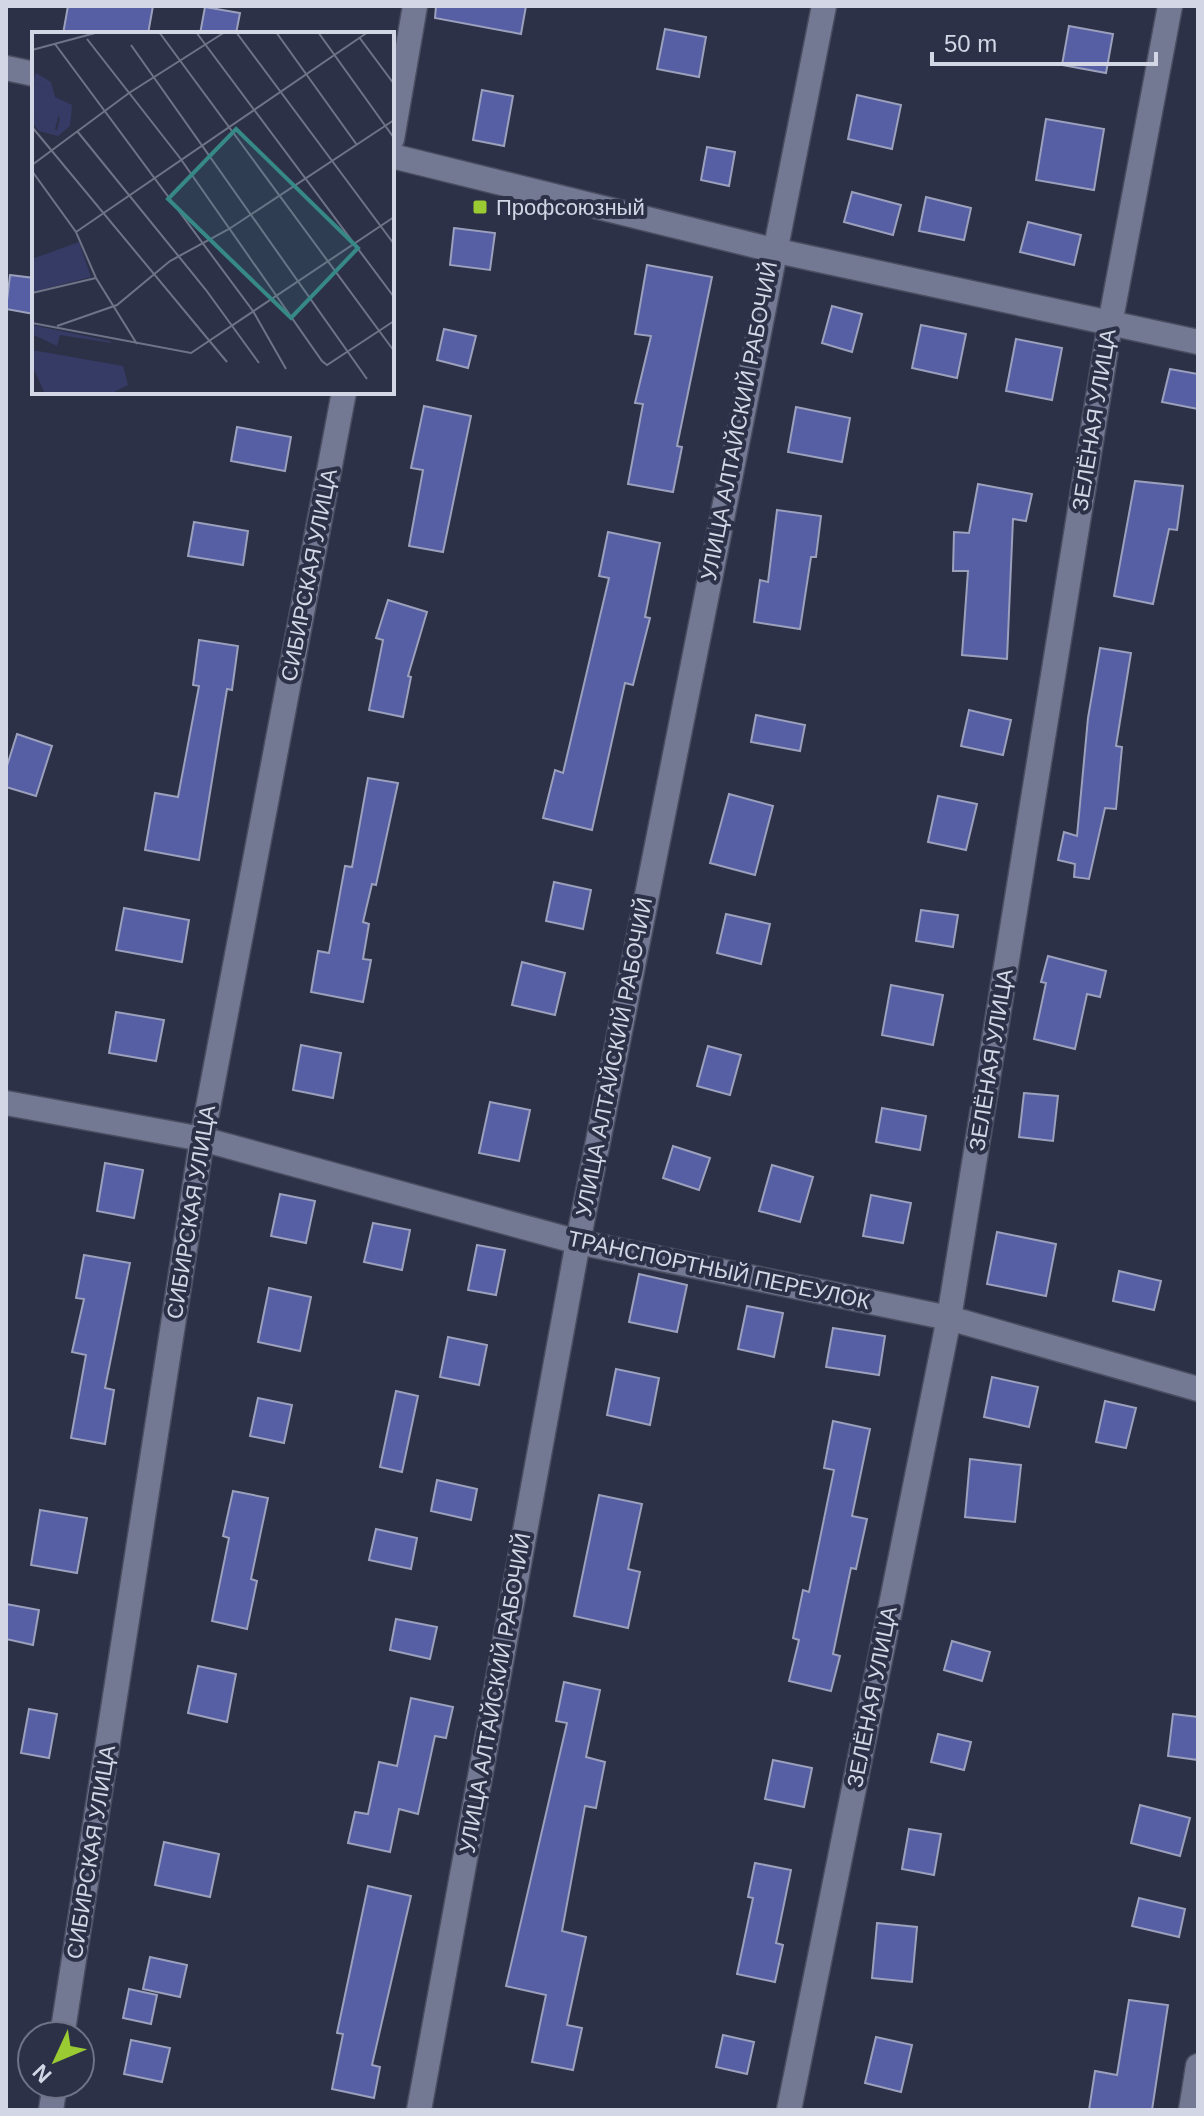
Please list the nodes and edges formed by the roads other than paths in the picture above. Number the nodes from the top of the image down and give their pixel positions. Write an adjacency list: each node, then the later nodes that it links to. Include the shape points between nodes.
1 (415, 6): 6 (street)
2 (824, 6): 8 (street, УЛИЦА АЛТАЙСКИЙ РАБОЧИЙ)
3 (1170, 6): 9 (street, ЗЕЛЁНАЯ УЛИЦА)
4 (6, 68): 5 (street)
5 (32, 74)
6 (394, 127)
7 (394, 156): 8 (street)
8 (773, 250): 9 (street); 14 (street, УЛИЦА АЛТАЙСКИЙ РАБОЧИЙ)
9 (1110, 324): 10 (street); 15 (street, ЗЕЛЁНАЯ УЛИЦА)
10 (1198, 342)
11 (344, 394): 13 (street, СИБИРСКАЯ УЛИЦА)
12 (6, 1103): 13 (street, ТРАНСПОРТНЫЙ ПЕРЕУЛОК)
13 (202, 1139): 14 (street, ТРАНСПОРТНЫЙ ПЕРЕУЛОК); 17 (street, СИБИРСКАЯ УЛИЦА)
14 (578, 1242): 15 (street, ТРАНСПОРТНЫЙ ПЕРЕУЛОК); 19 (street, УЛИЦА АЛТАЙСКИЙ РАБОЧИЙ)
15 (949, 1318): 16 (street, ТРАНСПОРТНЫЙ ПЕРЕУЛОК); 20 (street, ЗЕЛЁНАЯ УЛИЦА)
16 (1198, 1389)
17 (64, 2020)
18 (1198, 2066): 21 (street)
19 (419, 2110)
20 (789, 2110)
21 (1191, 2110)

